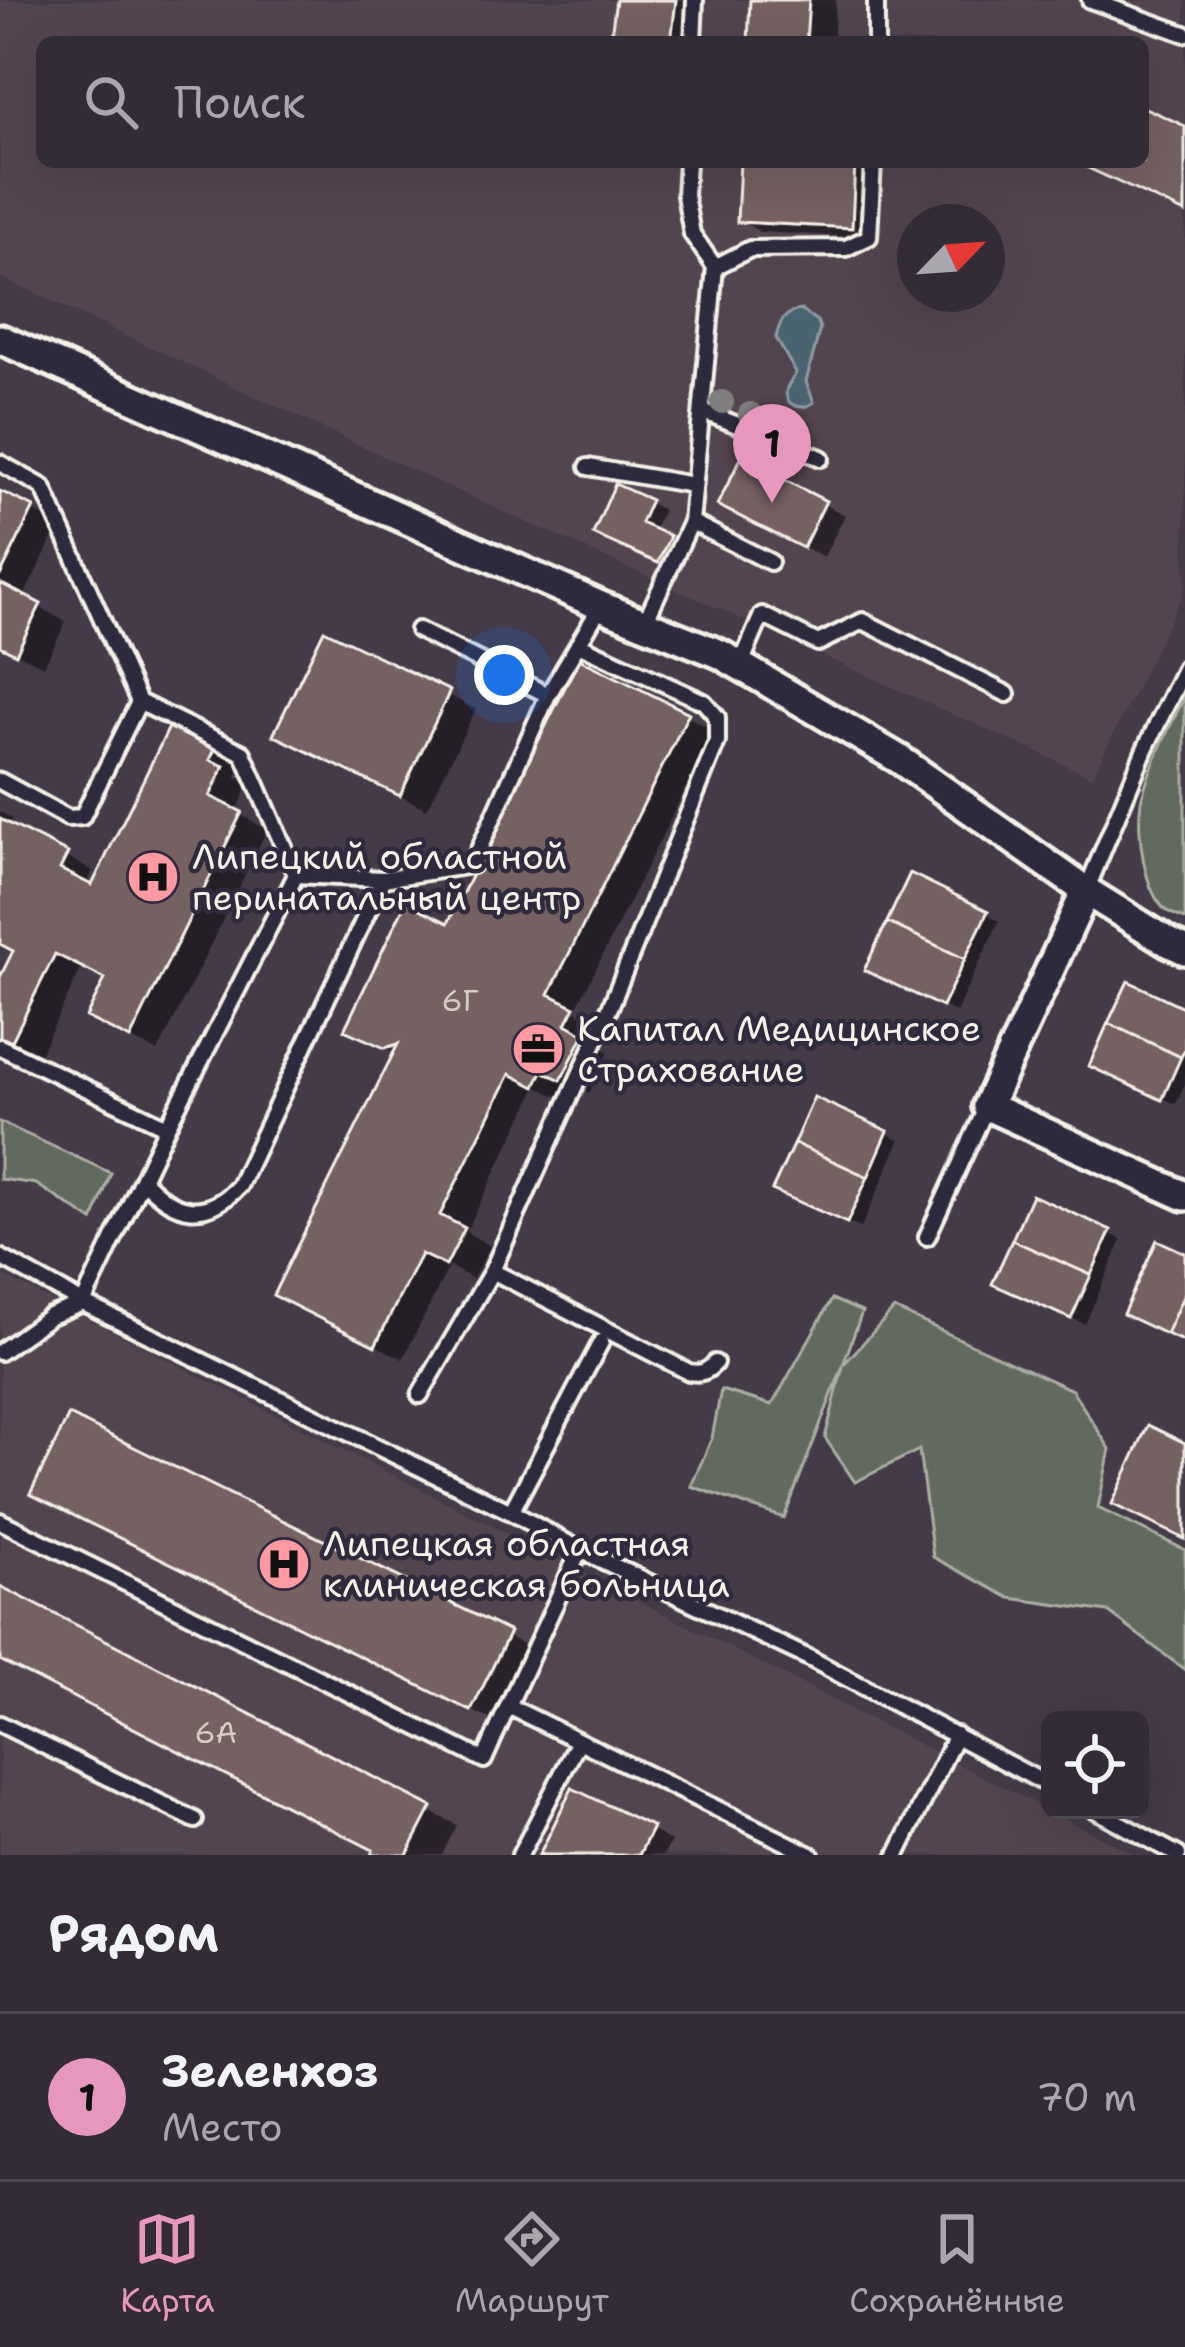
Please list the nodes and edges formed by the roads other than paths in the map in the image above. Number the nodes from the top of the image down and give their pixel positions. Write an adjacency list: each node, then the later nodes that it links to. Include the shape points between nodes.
1 (695, 0): 5 (lane)
2 (876, 0): 6 (lane)
3 (1090, 0): 4 (lane)
4 (1185, 34)
5 (693, 36)
6 (876, 36)
7 (686, 168): 9 (lane, via 692,234)
8 (873, 168): 9 (lane, via 869,237 847,248 750,249)
9 (715, 268): 11 (lane)
10 (0, 339): 18 (street)
11 (702, 411): 12 (lane); 15 (lane)
12 (821, 458)
13 (0, 463): 26 (lane, via 43,487)
14 (588, 467): 15 (lane)
15 (693, 485): 16 (lane)
16 (691, 522): 17 (lane); 19 (lane)
17 (770, 562)
18 (601, 606): 19 (street); 21 (lane)
19 (644, 624): 22 (street)
20 (418, 630): 25 (lane)
21 (578, 644): 25 (lane); 39 (lane, via 704,702 717,717 717,742)
22 (740, 666): 24 (lane, via 762,616 818,643 863,621); 30 (street, via 899,759)
23 (1185, 667): 30 (lane)
24 (1007, 694)
25 (548, 695): 29 (lane, via 472,866)
26 (139, 702): 27 (lane, via 82,817 68,818); 28 (lane, via 243,753)
27 (0, 781)
28 (296, 875): 29 (lane); 34 (lane)
29 (383, 879): 35 (lane, via 239,1186 223,1203 198,1210 175,1207)
30 (1086, 891): 31 (street); 33 (street)
31 (1185, 950)
32 (0, 1047): 34 (lane)
33 (987, 1106): 36 (street); 37 (lane)
34 (167, 1126): 35 (lane)
35 (143, 1180): 40 (lane)
36 (1185, 1196)
37 (927, 1237)
38 (0, 1257): 40 (lane)
39 (492, 1271): 43 (lane, via 689,1372); 44 (lane)
40 (82, 1303): 42 (lane); 45 (lane)
41 (601, 1342): 45 (lane)
42 (0, 1352)
43 (715, 1363)
44 (420, 1395)
45 (511, 1512): 47 (lane)
46 (0, 1521): 48 (lane, via 484,1760)
47 (580, 1550): 48 (lane); 50 (lane)
48 (508, 1706): 51 (lane)
49 (0, 1724): 54 (lane)
50 (956, 1735): 52 (lane); 57 (lane)
51 (579, 1741): 55 (lane); 56 (lane)
52 (1041, 1781)
53 (1112, 1819): 58 (lane)
54 (195, 1820)
55 (520, 1855)
56 (811, 1855)
57 (898, 1855)
58 (1178, 1855)

